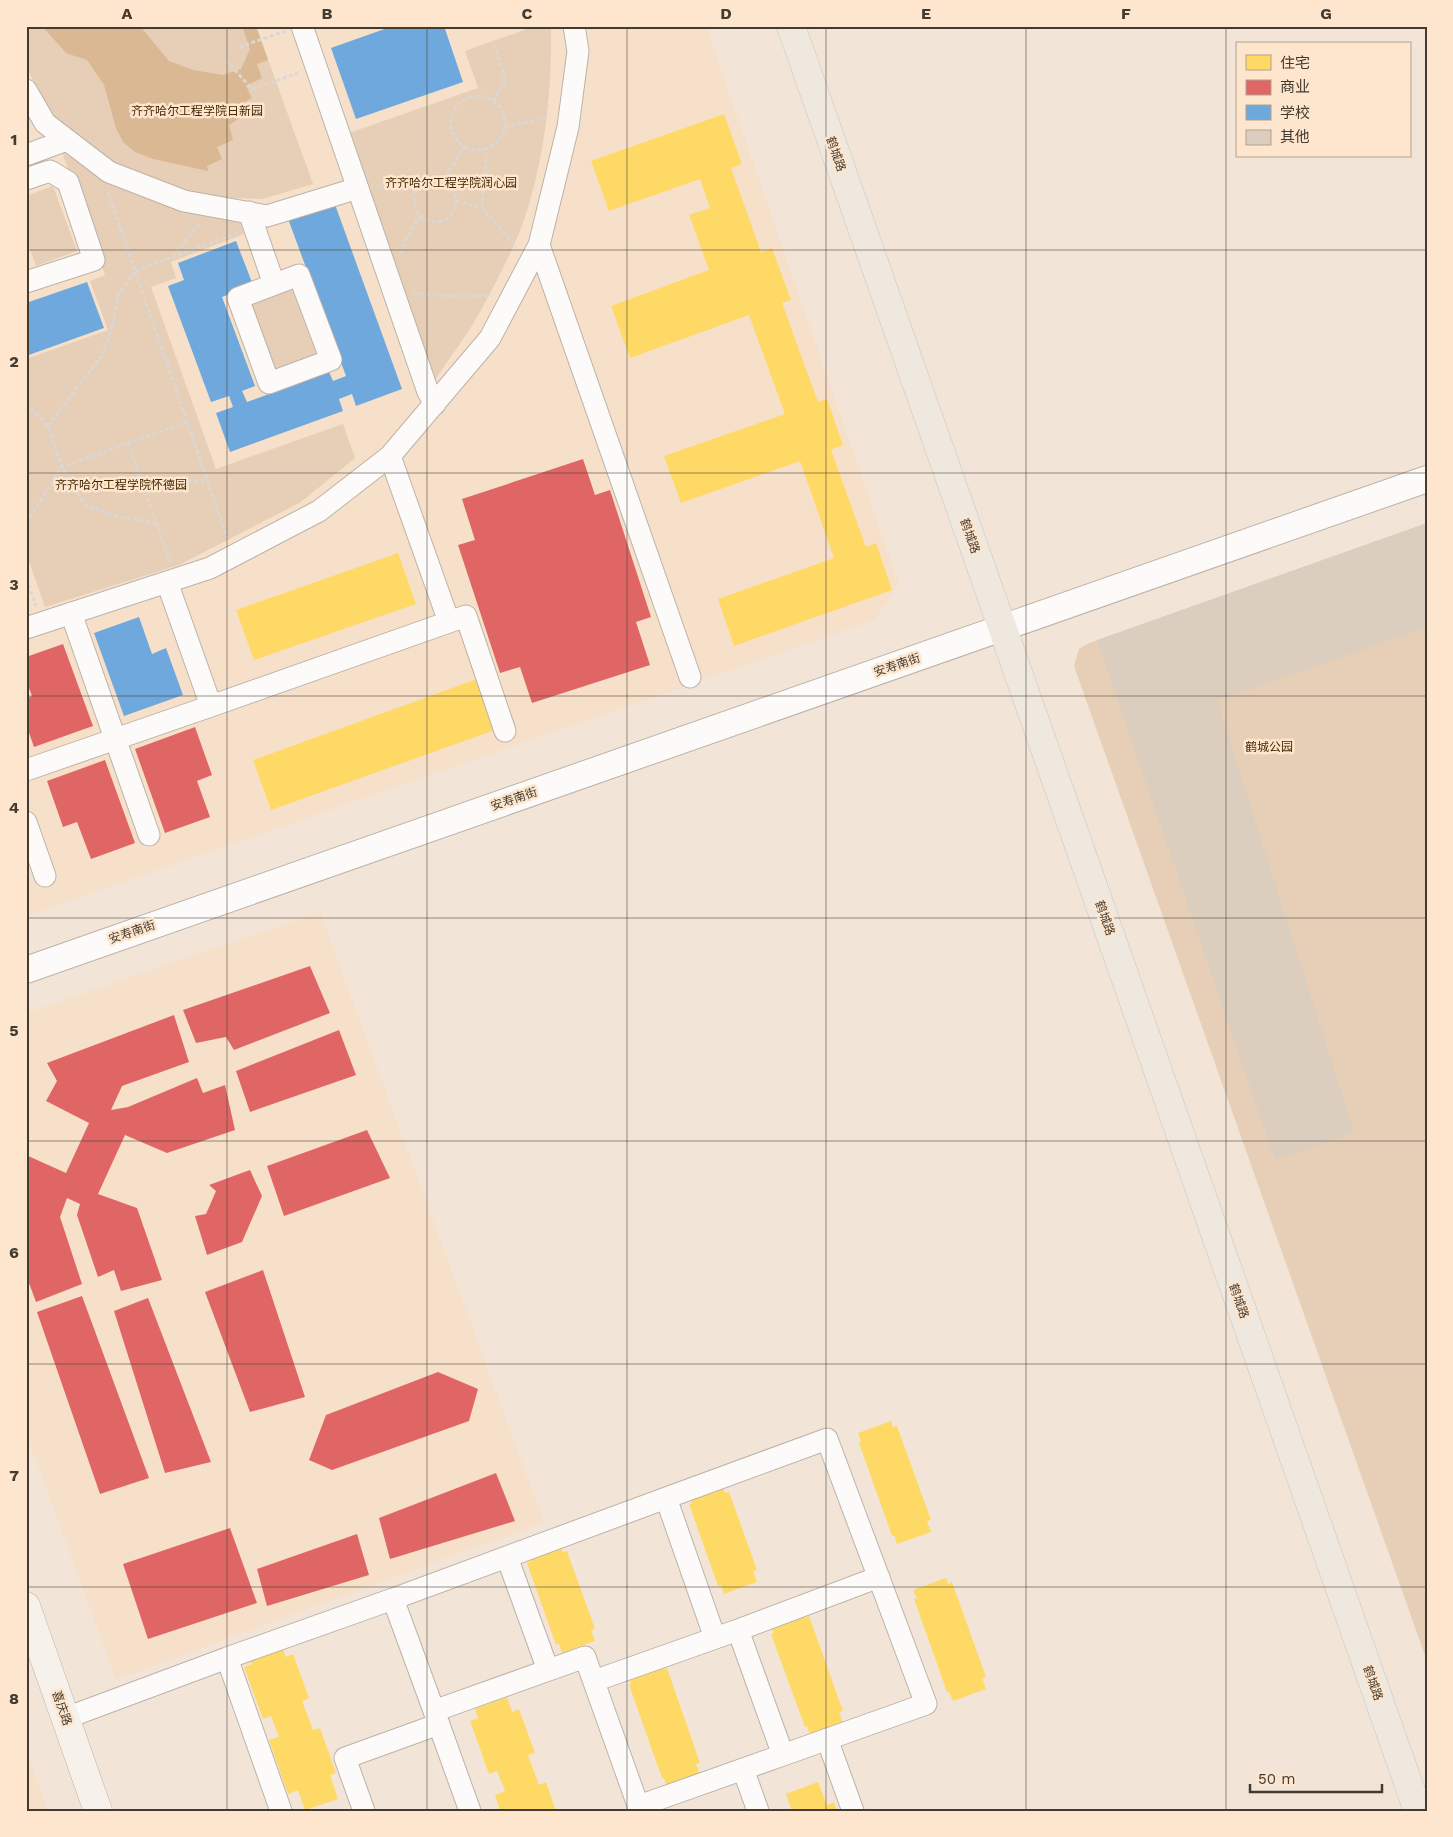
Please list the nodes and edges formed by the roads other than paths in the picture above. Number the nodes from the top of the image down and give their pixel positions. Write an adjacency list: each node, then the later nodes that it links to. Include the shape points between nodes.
1 (302, 26): 8 (street)
2 (574, 26): 10 (street, via 578,51 568,127)
3 (791, 26): 20 (main road, 鹤城路)
4 (26, 90): 5 (street, via 45,123)
5 (66, 140): 6 (street); 9 (street, via 109,172 184,201 214,206)
6 (26, 155)
7 (26, 179): 11 (street, via 50,170 68,182 94,260)
8 (358, 188): 9 (street); 13 (street, via 428,392)
9 (252, 220): 12 (street)
10 (534, 254): 13 (street, via 490,338); 21 (street)
11 (26, 282)
12 (274, 284): 12 (street, via 299,275 331,360 269,383 238,298)
13 (435, 404): 14 (street)
14 (390, 456): 16 (street, via 319,511 210,568); 18 (street)
15 (1427, 479): 20 (street, 安寿南街)
16 (171, 580): 17 (street); 22 (street)
17 (71, 614): 19 (street); 24 (street)
18 (449, 622): 22 (street); 23 (street, via 466,616)
19 (34, 626)
20 (1003, 628): 29 (street, 安寿南街); 52 (main road, 鹤城路)
21 (690, 677)
22 (211, 706): 24 (street)
23 (505, 731)
24 (115, 739): 25 (street); 26 (street)
25 (26, 770)
26 (149, 835)
27 (28, 836): 28 (street)
28 (45, 876)
29 (26, 970)
30 (666, 1498): 31 (street); 32 (street, via 827,1439); 36 (street)
31 (507, 1557): 33 (street); 38 (street)
32 (879, 1577): 35 (street); 42 (street, via 926,1704)
33 (393, 1600): 37 (street); 40 (street)
34 (26, 1606): 41 (main road, 喜庆路)
35 (738, 1630): 36 (street); 43 (street)
36 (715, 1638): 39 (street)
37 (227, 1658): 41 (street); 47 (street)
38 (548, 1670): 39 (street, via 585,1657); 40 (street)
39 (594, 1681): 45 (street)
40 (437, 1717): 48 (street, via 345,1758); 49 (street)
41 (66, 1718): 46 (main road, 喜庆路)
42 (827, 1739): 43 (street); 51 (street)
43 (783, 1755): 44 (street)
44 (743, 1769): 45 (street); 50 (street)
45 (640, 1808)
46 (98, 1811)
47 (281, 1811)
48 (364, 1811)
49 (470, 1811)
50 (758, 1811)
51 (853, 1811)
52 (1418, 1811)

